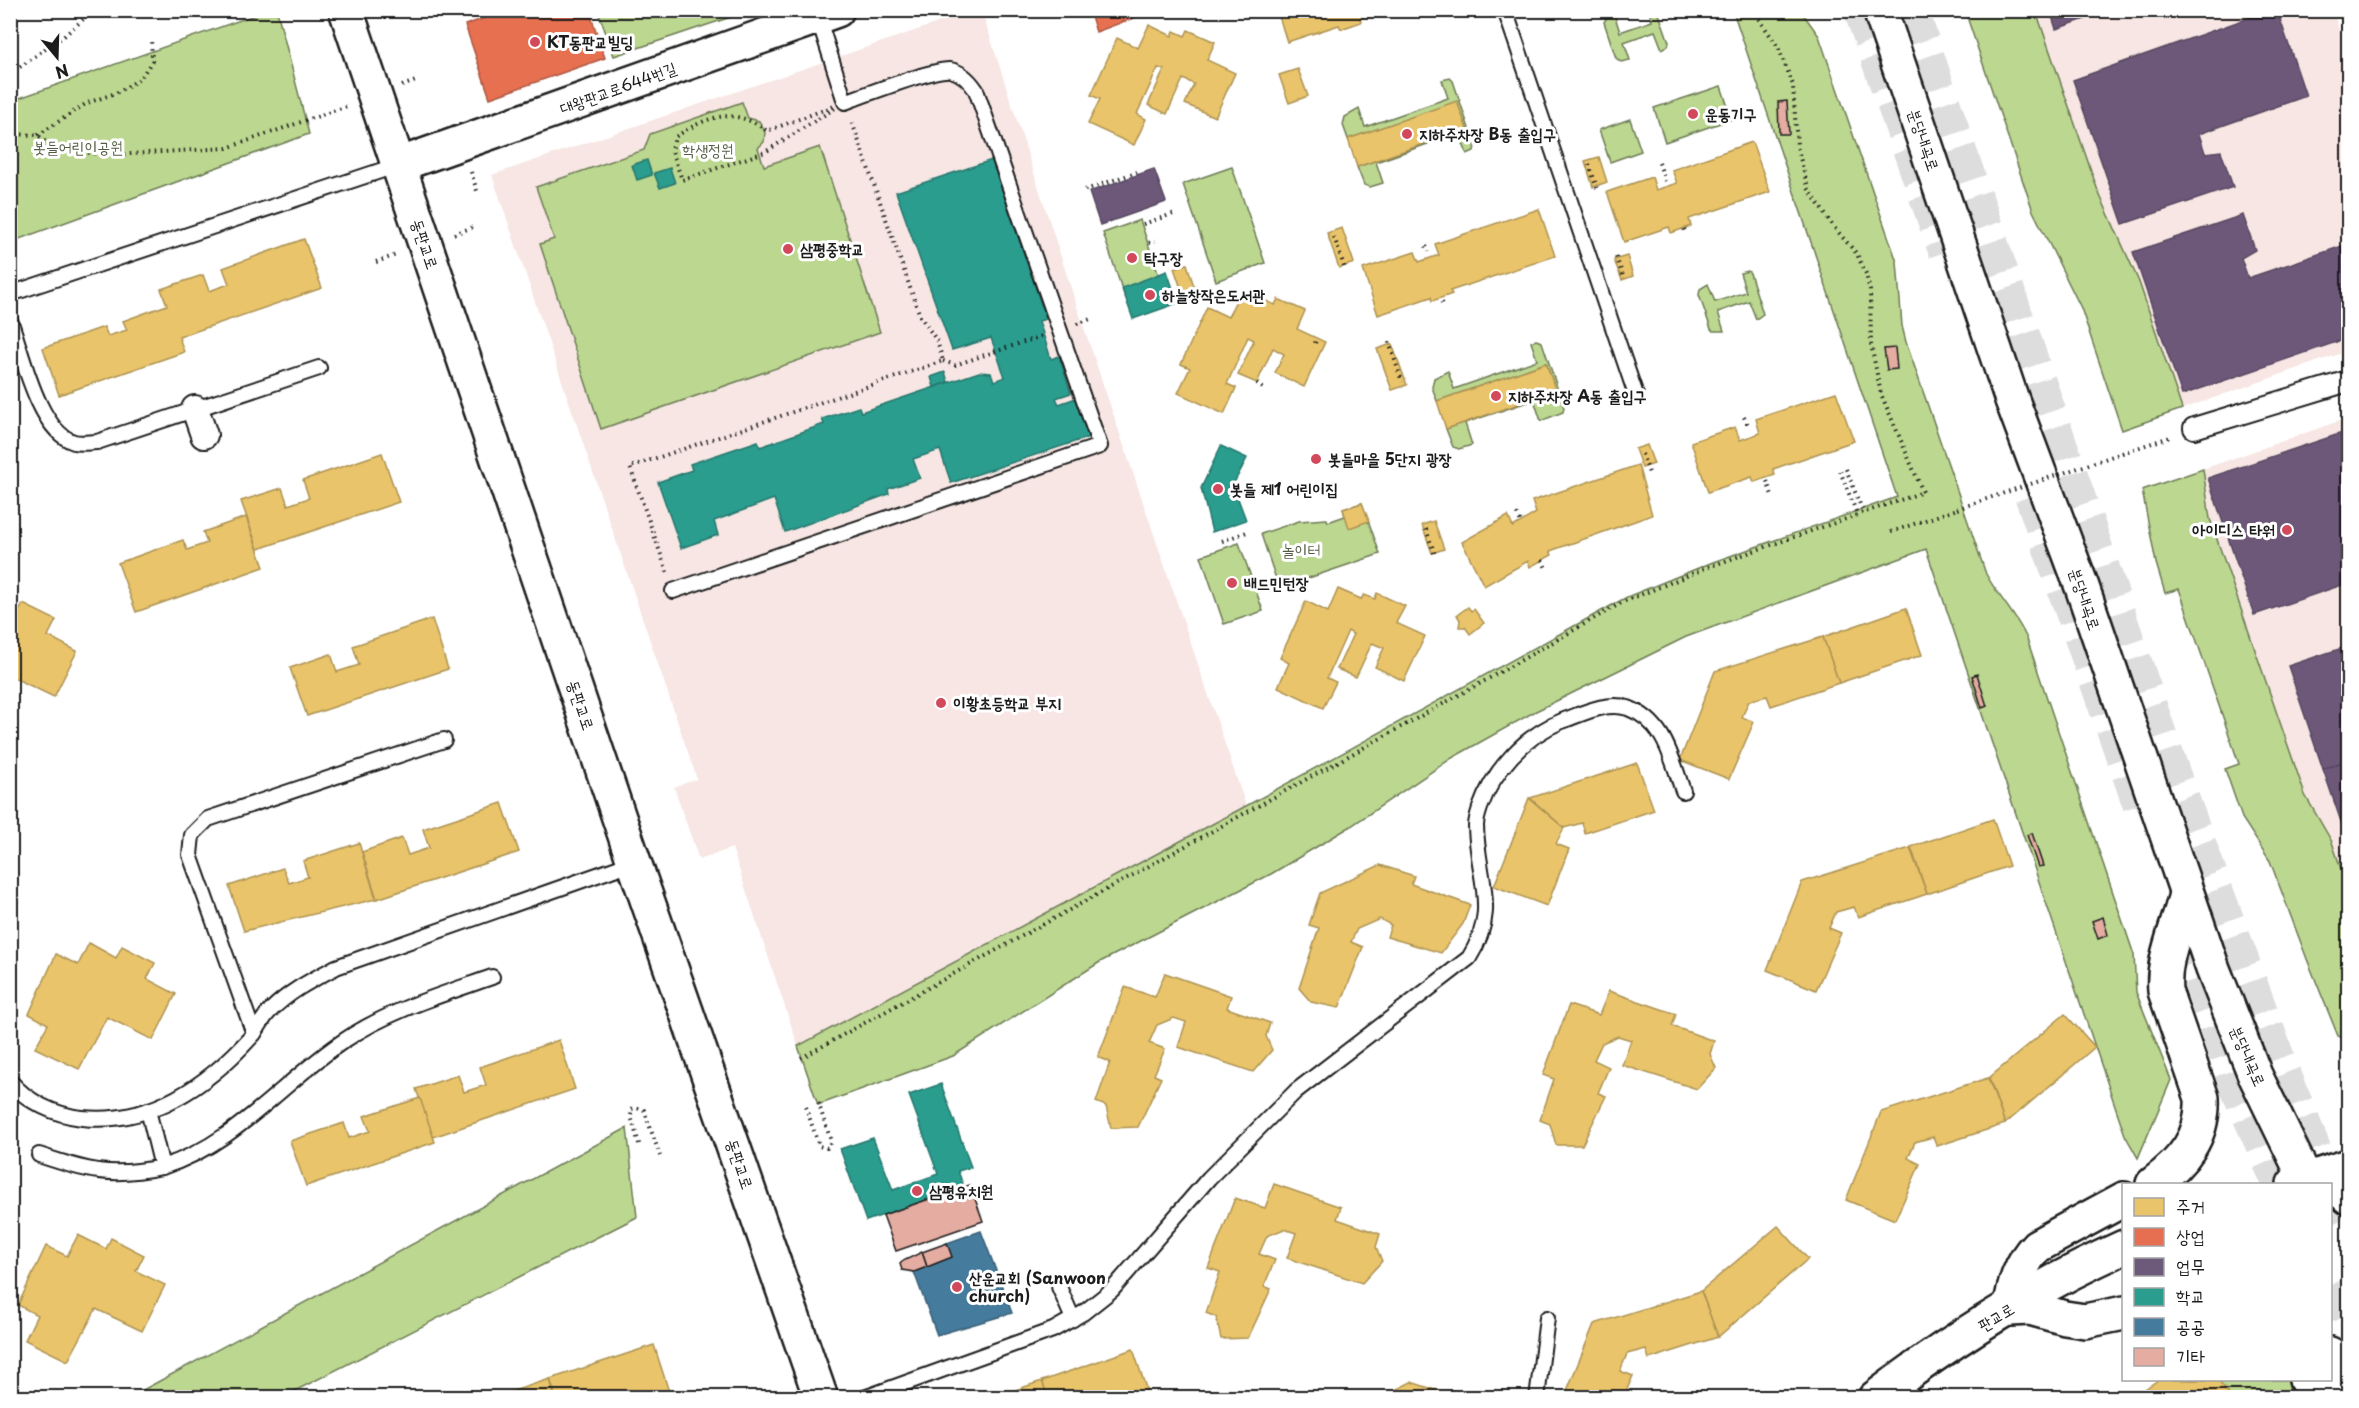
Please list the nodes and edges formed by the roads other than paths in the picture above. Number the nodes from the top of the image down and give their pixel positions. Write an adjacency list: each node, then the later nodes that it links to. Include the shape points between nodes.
1 (346, 10): 5 (main road, 동판교로)
2 (1505, 10): 10 (lane)
3 (1880, 10): 18 (main road, 분당내곡로)
4 (828, 14): 5 (main road, 대왕판교로644번길); 14 (lane, via 845,102 940,70 957,73 973,85 1100,446)
5 (399, 165): 6 (lane); 17 (main road, 동판교로)
6 (10, 294)
7 (10, 320): 11 (lane, via 40,405 55,429 74,442 97,442)
8 (319, 368): 11 (lane)
9 (2349, 381): 12 (street)
10 (1636, 395)
11 (195, 410): 13 (street)
12 (2194, 428)
13 (204, 435)
14 (673, 591)
15 (444, 740): 20 (lane, via 208,819 192,835 190,855)
16 (1683, 791): 38 (lane, via 1660,732 1647,717 1625,707 1607,706 1582,714 1555,724 1528,741 1505,764 1486,792 1476,822 1486,913 1480,940 1469,958 1296,1090 1209,1178 1112,1290)
17 (634, 862): 20 (lane, via 336,968 293,991 268,1012); 43 (main road, 동판교로)
18 (2186, 893): 27 (main road, via 2163,975 2165,992 2202,1098 2203,1113 2187,1151); 28 (main road, 분당내곡로, via 2234,1027)
19 (492, 977): 26 (lane, via 375,1021 319,1058 229,1134 192,1157)
20 (254, 1034): 23 (lane, via 198,1087)
21 (10, 1081): 22 (lane)
22 (16, 1094): 23 (lane, via 64,1116 92,1119 132,1116)
23 (148, 1110): 26 (lane)
24 (39, 1155): 26 (lane, via 102,1172 125,1174)
25 (2349, 1166): 29 (main road)
26 (162, 1167)
27 (2155, 1183)
28 (2310, 1183)
29 (2313, 1183)
30 (2332, 1189): 31 (main road)
31 (2349, 1197)
32 (2122, 1200): 35 (main road, via 2037,1246 2014,1285)
33 (2122, 1248): 35 (main road, 판교로)
34 (1059, 1287): 38 (lane)
35 (2010, 1309): 36 (main road, via 2030,1308 2085,1321); 46 (main road, 판교로, via 1933,1355)
36 (2122, 1313)
37 (1547, 1318): 45 (lane)
38 (1073, 1319): 44 (lane, via 1053,1330)
39 (2349, 1351): 42 (main road)
40 (2332, 1362): 42 (main road)
41 (2308, 1381): 42 (main road)
42 (2336, 1394)
43 (821, 1398)
44 (864, 1398)
45 (1537, 1398)
46 (1875, 1398)

